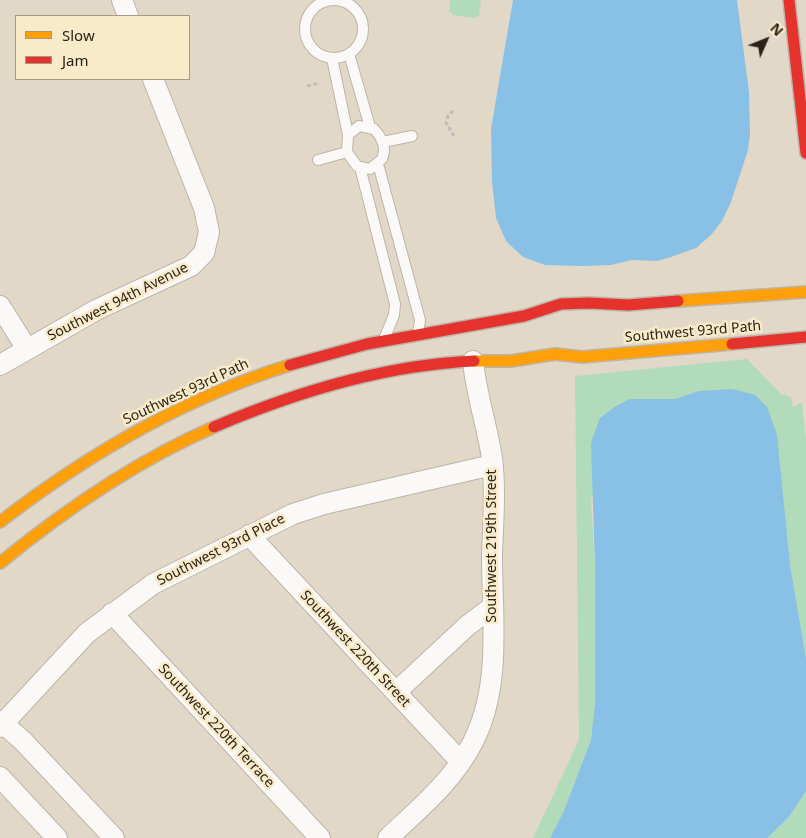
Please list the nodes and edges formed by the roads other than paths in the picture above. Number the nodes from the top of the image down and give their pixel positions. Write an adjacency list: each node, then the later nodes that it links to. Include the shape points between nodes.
1 (122, 0): 3 (street)
2 (789, 0): 12 (street)
3 (128, 15)
4 (349, 54): 5 (lane); 5 (lane, via 361,39 362,20 350,5 331,0 314,8 305,26 315,51); 7 (lane)
5 (332, 58): 8 (lane)
6 (153, 80): 25 (street, Southwest 94th Avenue, via 201,198 209,232 206,248 191,266 96,310)
7 (370, 127): 8 (lane, via 359,126); 10 (lane)
8 (348, 135): 11 (lane)
9 (412, 136): 10 (lane)
10 (383, 142): 14 (lane, via 385,153)
11 (347, 152): 13 (lane); 15 (lane)
12 (806, 153)
13 (318, 160)
14 (378, 164): 15 (lane, via 370,168); 23 (lane, via 420,320)
15 (360, 167): 24 (lane, via 395,304)
16 (806, 292): 17 (street, Southwest 93rd Path)
17 (628, 305): 19 (street, Southwest 93rd Path, via 600,314); 20 (street, Southwest 93rd Path, via 600,302 537,308)
18 (0, 306): 25 (street)
19 (584, 315)
20 (524, 316): 21 (street, Southwest 93rd Path, via 537,320); 23 (street, Southwest 93rd Path)
21 (559, 318)
22 (806, 337): 27 (street, Southwest 93rd Path, via 582,357 570,364 548,366 528,367 511,361)
23 (417, 340): 24 (street, Southwest 93rd Path)
24 (383, 341): 31 (street, Southwest 93rd Path, via 277,369 174,411 93,455)
25 (26, 349): 28 (street, Southwest 94th Avenue)
26 (385, 360): 29 (street)
27 (473, 361): 29 (street, Southwest 93rd Path); 30 (street, Southwest 219th Street)
28 (0, 365)
29 (369, 376): 33 (street, Southwest 93rd Path, via 267,406 156,456 78,504)
30 (492, 465): 32 (street, Southwest 93rd Place, via 324,504); 34 (street, Southwest 219th Street)
31 (0, 522)
32 (249, 534): 35 (street, Southwest 93rd Place, via 153,584); 36 (street, Southwest 220th Street)
33 (0, 563)
34 (492, 607): 36 (street); 38 (street, Southwest 219th Street, via 492,678 487,705 478,731)
35 (112, 613): 37 (street, Southwest 93rd Place, via 76,643); 42 (street, Southwest 220th Terrace)
36 (396, 692): 38 (street, Southwest 220th Street)
37 (1, 724): 41 (street, via 23,741)
38 (461, 762): 43 (street, Southwest 219th Street, via 439,790)
39 (0, 777): 40 (street)
40 (57, 838)
41 (114, 838)
42 (320, 838)
43 (388, 838)

